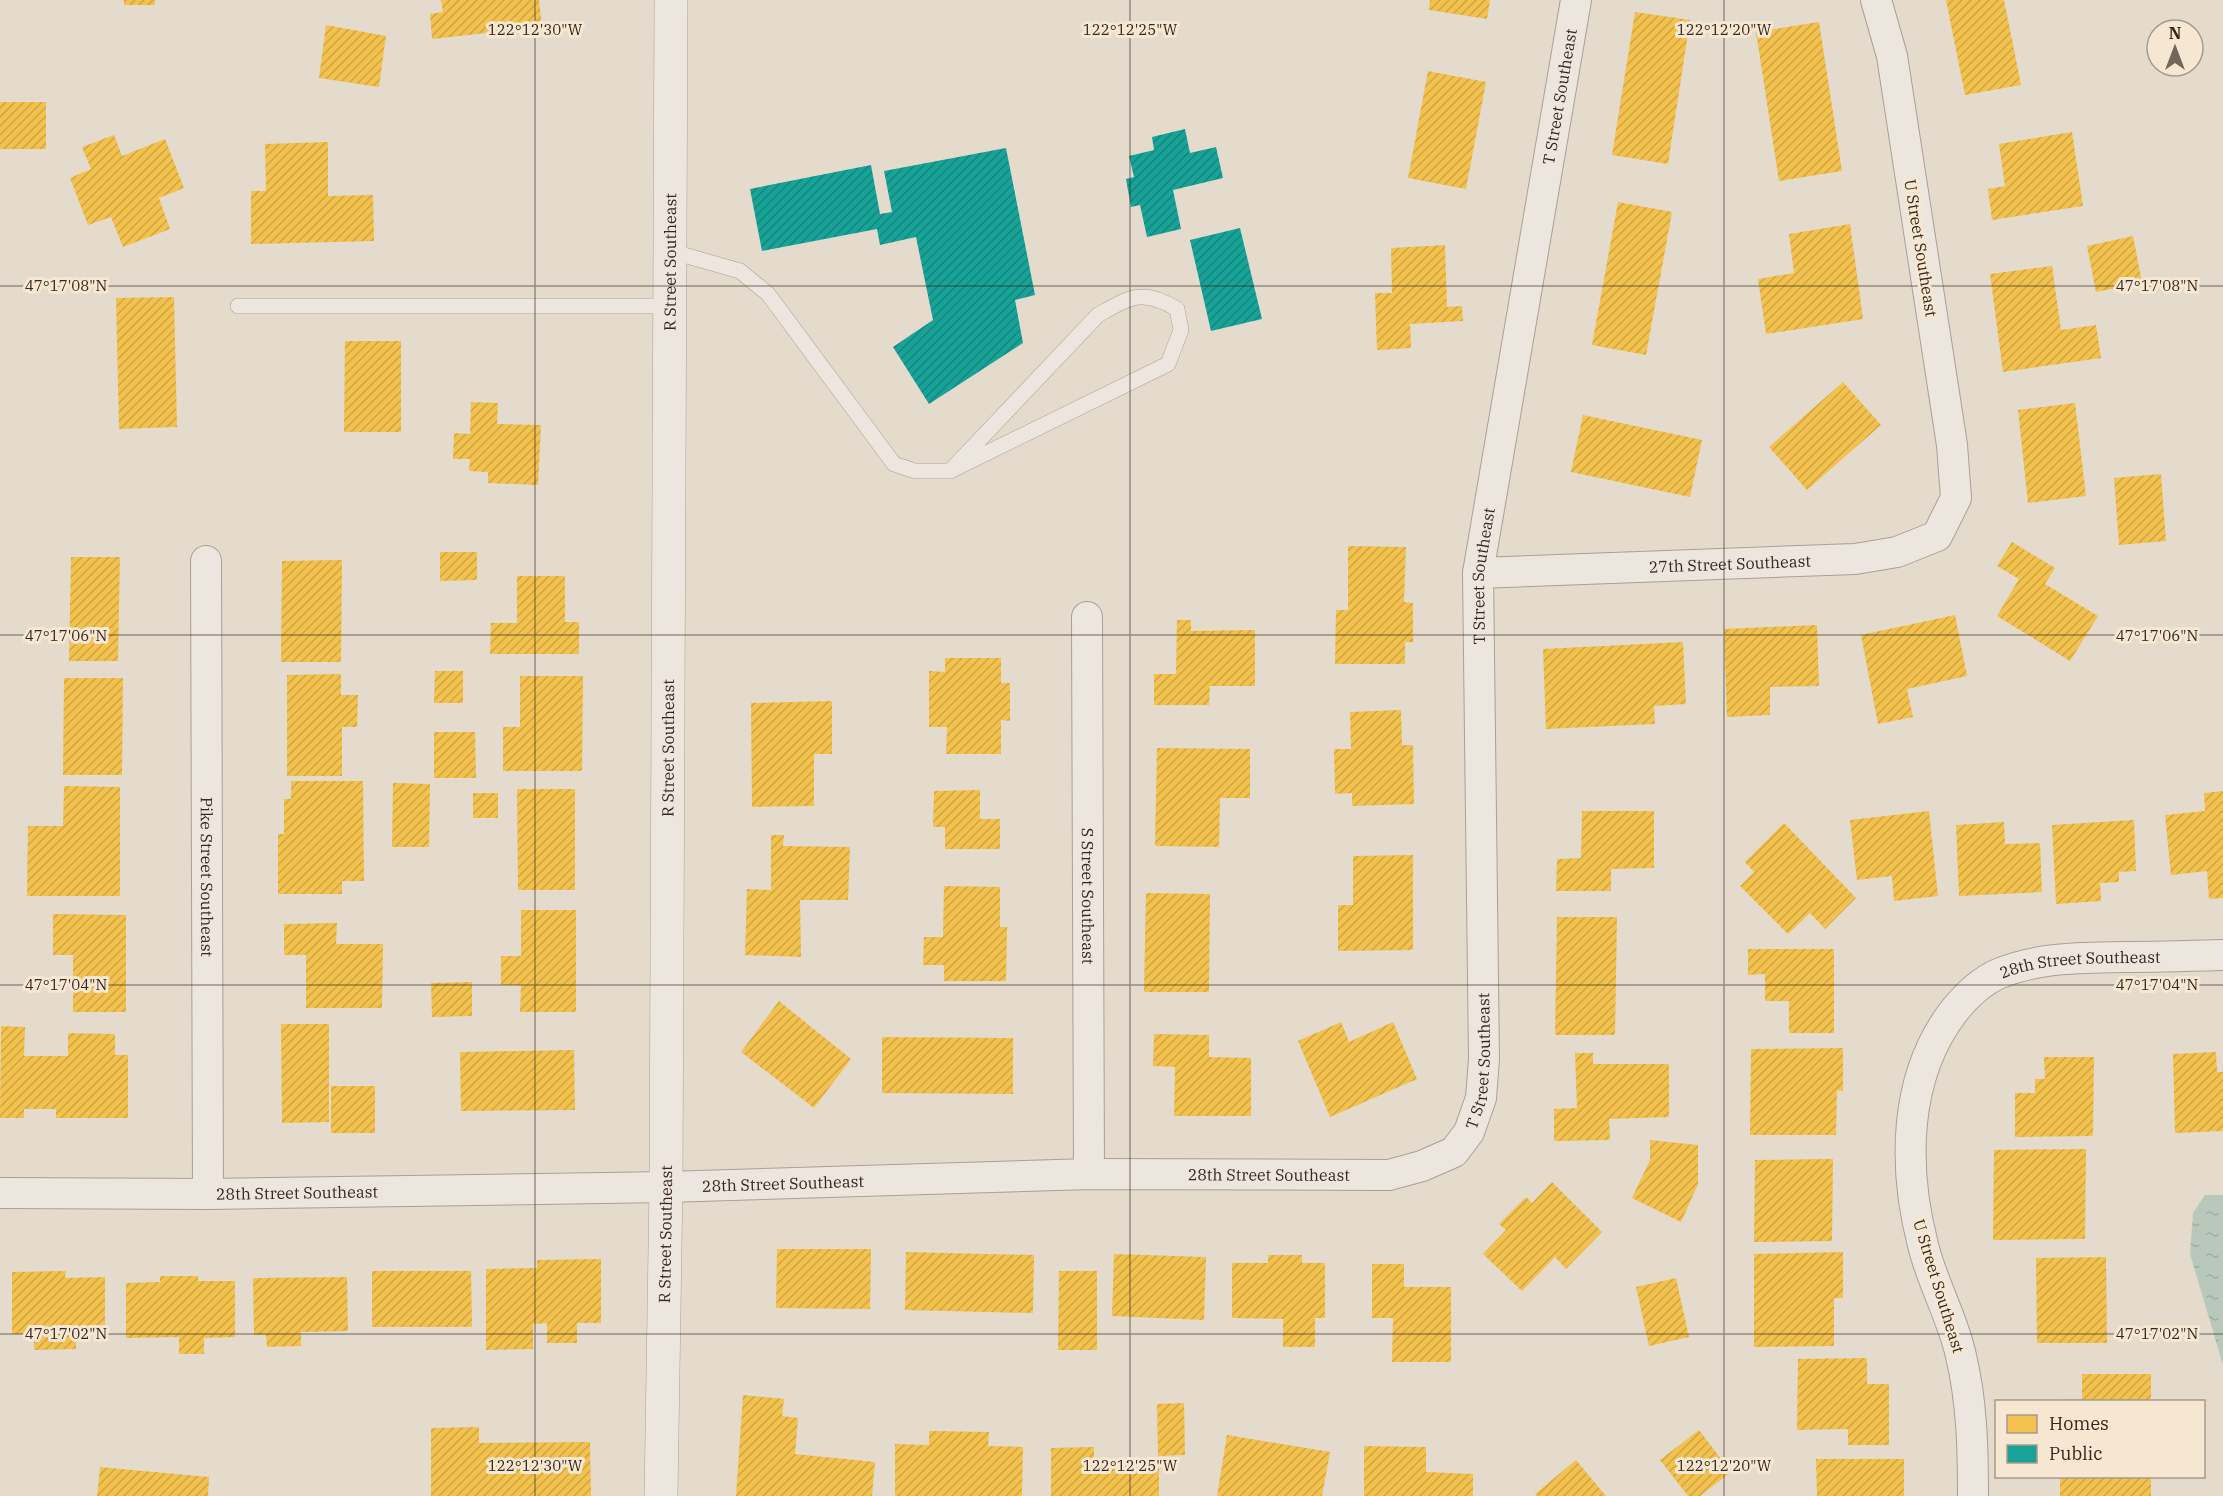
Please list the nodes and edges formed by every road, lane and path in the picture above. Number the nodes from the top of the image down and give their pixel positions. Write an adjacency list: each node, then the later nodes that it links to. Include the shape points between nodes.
1 (671, 0): 4 (street, R Street Southeast)
2 (1576, 0): 10 (street, T Street Southeast)
3 (1876, 0): 8 (street, U Street Southeast, via 1892,56 1952,445)
4 (670, 251): 6 (street, R Street Southeast); 7 (lane, via 740,271 768,294 894,464 915,471)
5 (238, 306): 6 (lane)
6 (670, 306): 16 (street, R Street Southeast)
7 (950, 471): 7 (lane, via 1168,364 1181,330 1177,309 1159,298 1129,298 1098,315)
8 (1956, 498): 10 (street, 27th Street Southeast, via 1937,536 1897,552 1855,559)
9 (206, 561): 18 (street, Pike Street Southeast)
10 (1478, 573): 14 (street, T Street Southeast, via 1484,1059 1481,1098 1469,1132)
11 (1086, 616): 15 (street, S Street Southeast)
12 (2223, 955): 13 (street, 28th Street Southeast, via 2043,962 1998,974 1979,985)
13 (1952, 1013): 20 (street, U Street Southeast, via 1923,1064 1916,1091 1912,1173 1923,1248 1962,1357 1971,1421)
14 (1454, 1152): 15 (street, 28th Street Southeast, via 1389,1175)
15 (1089, 1174): 16 (street, 28th Street Southeast)
16 (666, 1187): 18 (street, 28th Street Southeast); 19 (street, R Street Southeast)
17 (0, 1193): 18 (street, 28th Street Southeast)
18 (208, 1194)
19 (662, 1496)
20 (1973, 1496)

